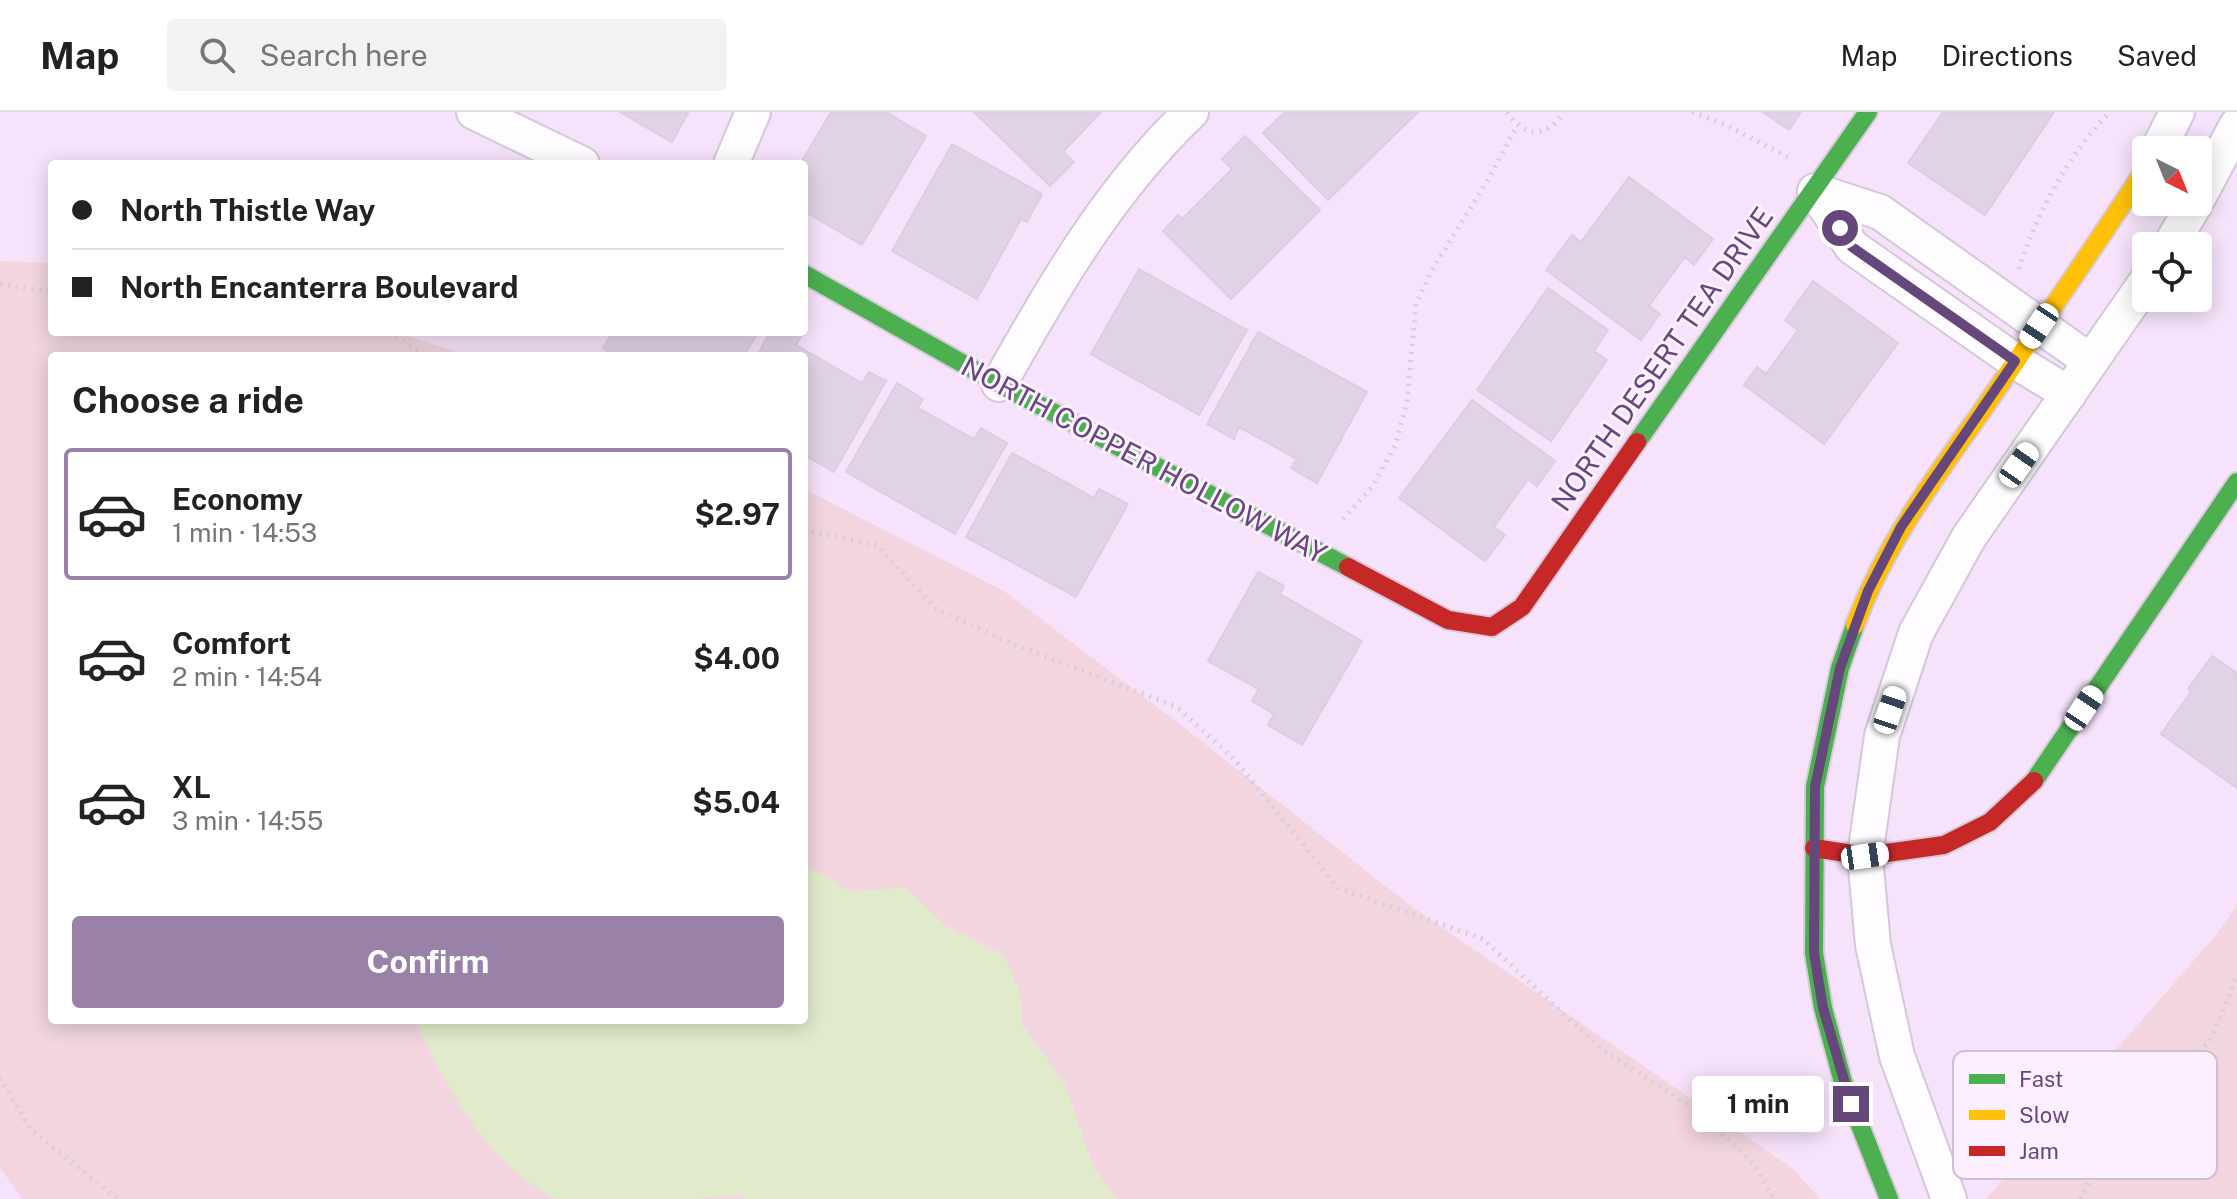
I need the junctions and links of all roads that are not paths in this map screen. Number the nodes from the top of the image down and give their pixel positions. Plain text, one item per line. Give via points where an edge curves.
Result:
1 (474, 112) edge
2 (753, 112) edge
3 (1191, 112) edge
4 (1868, 112) edge
5 (2177, 112) edge
6 (2237, 125) edge
7 (2165, 136) edge
8 (574, 160) edge
9 (733, 160) edge
10 (2212, 172) edge
11 (1819, 184) junction
12 (2132, 189) edge
13 (808, 276) edge
14 (2132, 302) edge
15 (2039, 326) junction
16 (2015, 361) junction
17 (2090, 361) junction
18 (999, 384) junction
19 (2069, 394) junction
20 (2237, 482) edge
21 (1492, 627) joint
22 (1814, 848) junction
23 (1865, 856) junction
24 (1889, 1199) edge
25 (1949, 1199) edge

1 - 8 street
2 - 9 street
3 - 18 street via 1101,215
4 - 11 street, NORTH DESERT TEA DRIVE
5 - 7 street
6 - 10 street
11 - 15 street via 1880,212
11 - 16 street via 1852,247
11 - 21 street, NORTH DESERT TEA DRIVE via 1522,607
12 - 15 street
13 - 18 street, NORTH COPPER HOLLOW WAY
14 - 17 street
15 - 16 street
15 - 17 street
16 - 19 street
16 - 22 street via 1901,527 1868,591 1840,668 1815,787
17 - 19 street
18 - 21 street, NORTH COPPER HOLLOW WAY via 1448,620
19 - 23 street via 1969,537 1916,633 1882,736
20 - 23 street via 2033,783 1990,822 1944,845
22 - 23 street
22 - 24 street via 1814,953 1823,1008 1843,1082
23 - 25 street via 1873,945 1897,1056

